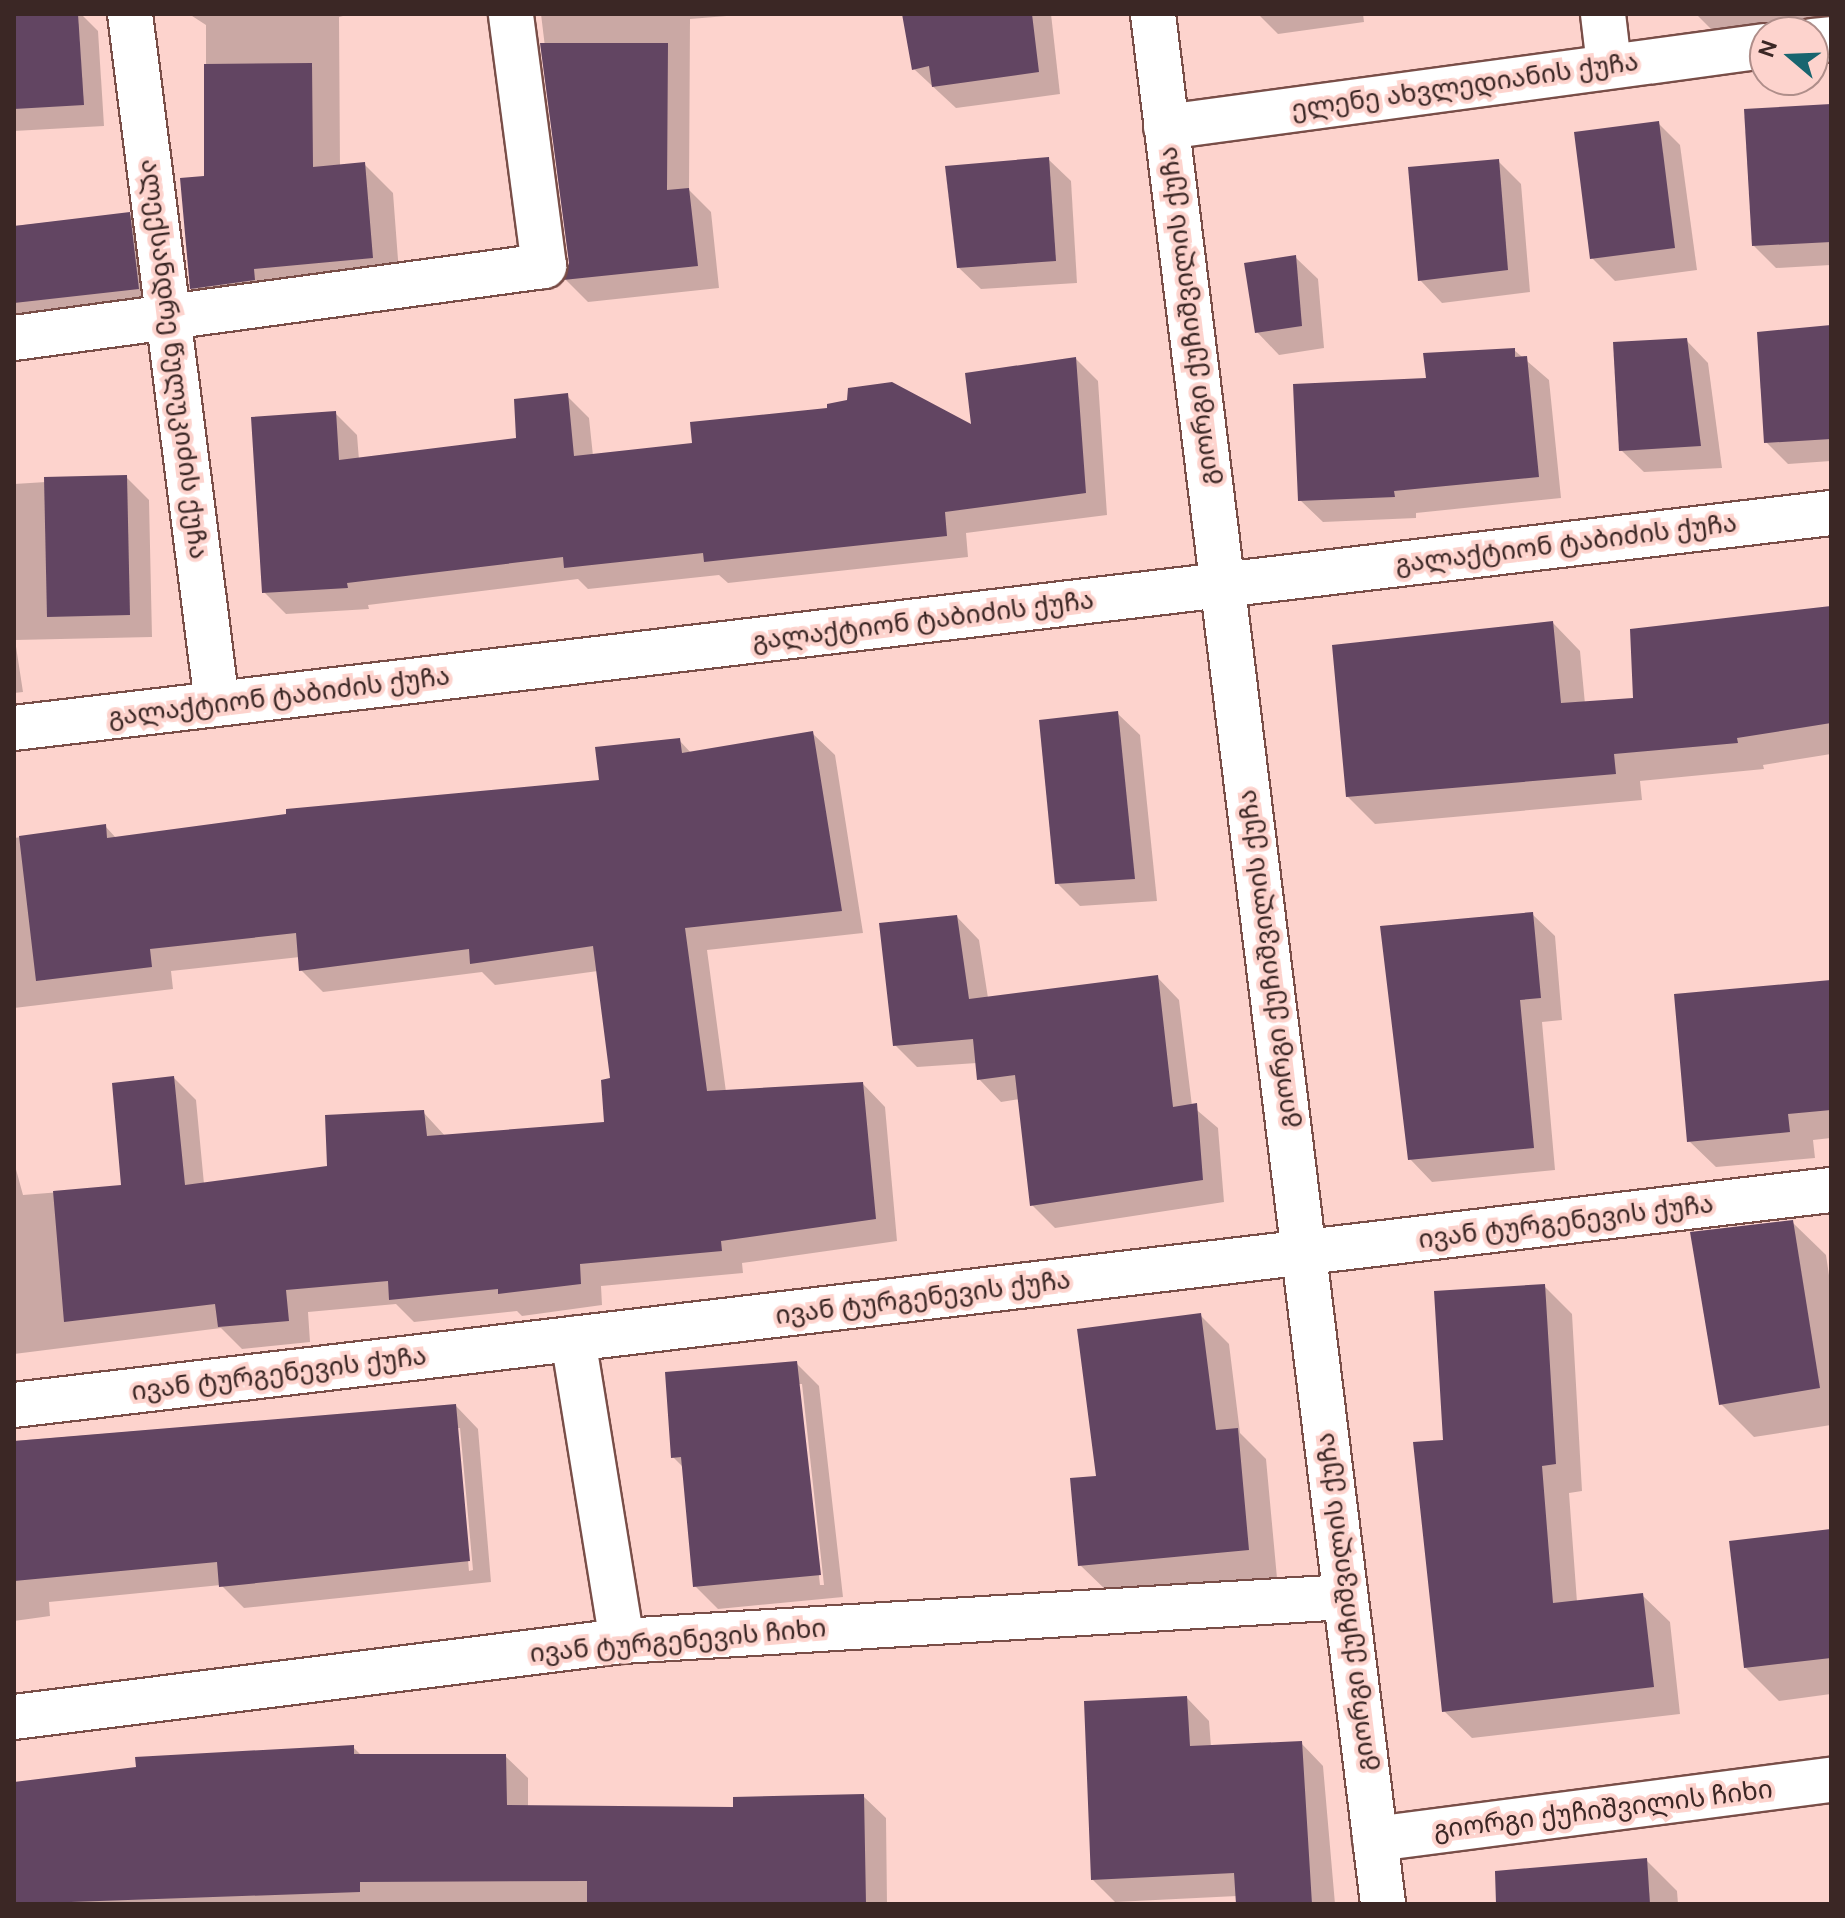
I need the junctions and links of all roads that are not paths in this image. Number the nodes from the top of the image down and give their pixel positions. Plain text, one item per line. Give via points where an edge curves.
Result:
1 (130, 14) edge
2 (511, 14) edge
3 (1153, 14) edge
4 (1603, 14) edge
5 (1749, 48) edge
6 (1609, 65) junction
7 (1166, 127) junction
8 (168, 318) junction
9 (14, 338) edge
10 (1831, 513) edge
11 (1222, 585) junction
12 (217, 704) junction
13 (14, 728) edge
14 (1831, 1190) edge
15 (1303, 1253) junction
16 (573, 1339) junction
17 (14, 1405) edge
18 (1345, 1597) junction
19 (622, 1641) junction
20 (14, 1717) edge
21 (1831, 1780) edge
22 (1375, 1839) junction
23 (1383, 1904) edge

1 - 8 street, ალექსანდრე წულუკიძის ქუჩა
2 - 8 street via 544,266
3 - 7 street, გიორგი ქუჩიშვილის ქუჩა
4 - 6 street
5 - 6 street, ელენე ახვლედიანის ქუჩა
6 - 7 street, ელენე ახვლედიანის ქუჩა
7 - 11 street, გიორგი ქუჩიშვილის ქუჩა
8 - 9 street
8 - 12 street, ალექსანდრე წულუკიძის ქუჩა
10 - 11 street, გალაქტიონ ტაბიძის ქუჩა
11 - 12 street, გალაქტიონ ტაბიძის ქუჩა
11 - 15 street, გიორგი ქუჩიშვილის ქუჩა
12 - 13 street, გალაქტიონ ტაბიძის ქუჩა
14 - 15 street, ივან ტურგენევის ქუჩა
15 - 16 street, ივან ტურგენევის ქუჩა
15 - 18 street, გიორგი ქუჩიშვილის ქუჩა
16 - 17 street, ივან ტურგენევის ქუჩა
16 - 19 street
18 - 19 street, ივან ტურგენევის ჩიხი
18 - 22 street, გიორგი ქუჩიშვილის ქუჩა
19 - 20 street, ივან ტურგენევის ჩიხი
21 - 22 street, გიორგი ქუჩიშვილის ჩიხი
22 - 23 street, გიორგი ქუჩიშვილის ქუჩა

